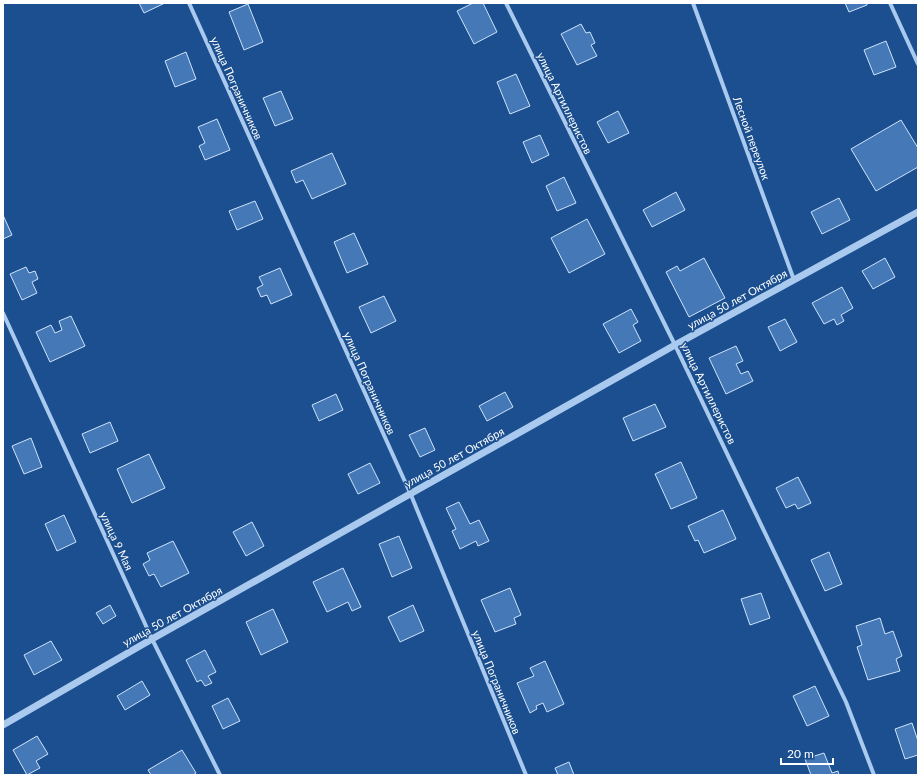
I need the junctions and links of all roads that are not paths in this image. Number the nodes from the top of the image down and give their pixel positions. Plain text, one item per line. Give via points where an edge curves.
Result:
1 (188, 3) edge
2 (506, 3) edge
3 (694, 3) edge
4 (890, 3) edge
5 (918, 64) edge
6 (918, 212) edge
7 (794, 280) junction
8 (3, 313) edge
9 (675, 345) junction
10 (411, 495) junction
11 (152, 639) junction
12 (3, 725) edge
13 (220, 775) edge
14 (526, 775) edge
15 (874, 775) edge

1 - 10 street, улица Пограничников
2 - 9 street, улица Артиллеристов
3 - 7 street, Лесной переулок
4 - 5 street
6 - 7 street, улица 50 лет Октября
7 - 9 street, улица 50 лет Октября
8 - 11 street, улица 9 Мая
9 - 10 street, улица 50 лет Октября
9 - 15 street, улица Артиллеристов via 846,702
10 - 11 street, улица 50 лет Октября
10 - 14 street, улица Пограничников
11 - 12 street, улица 50 лет Октября
11 - 13 street, улица 9 Мая

